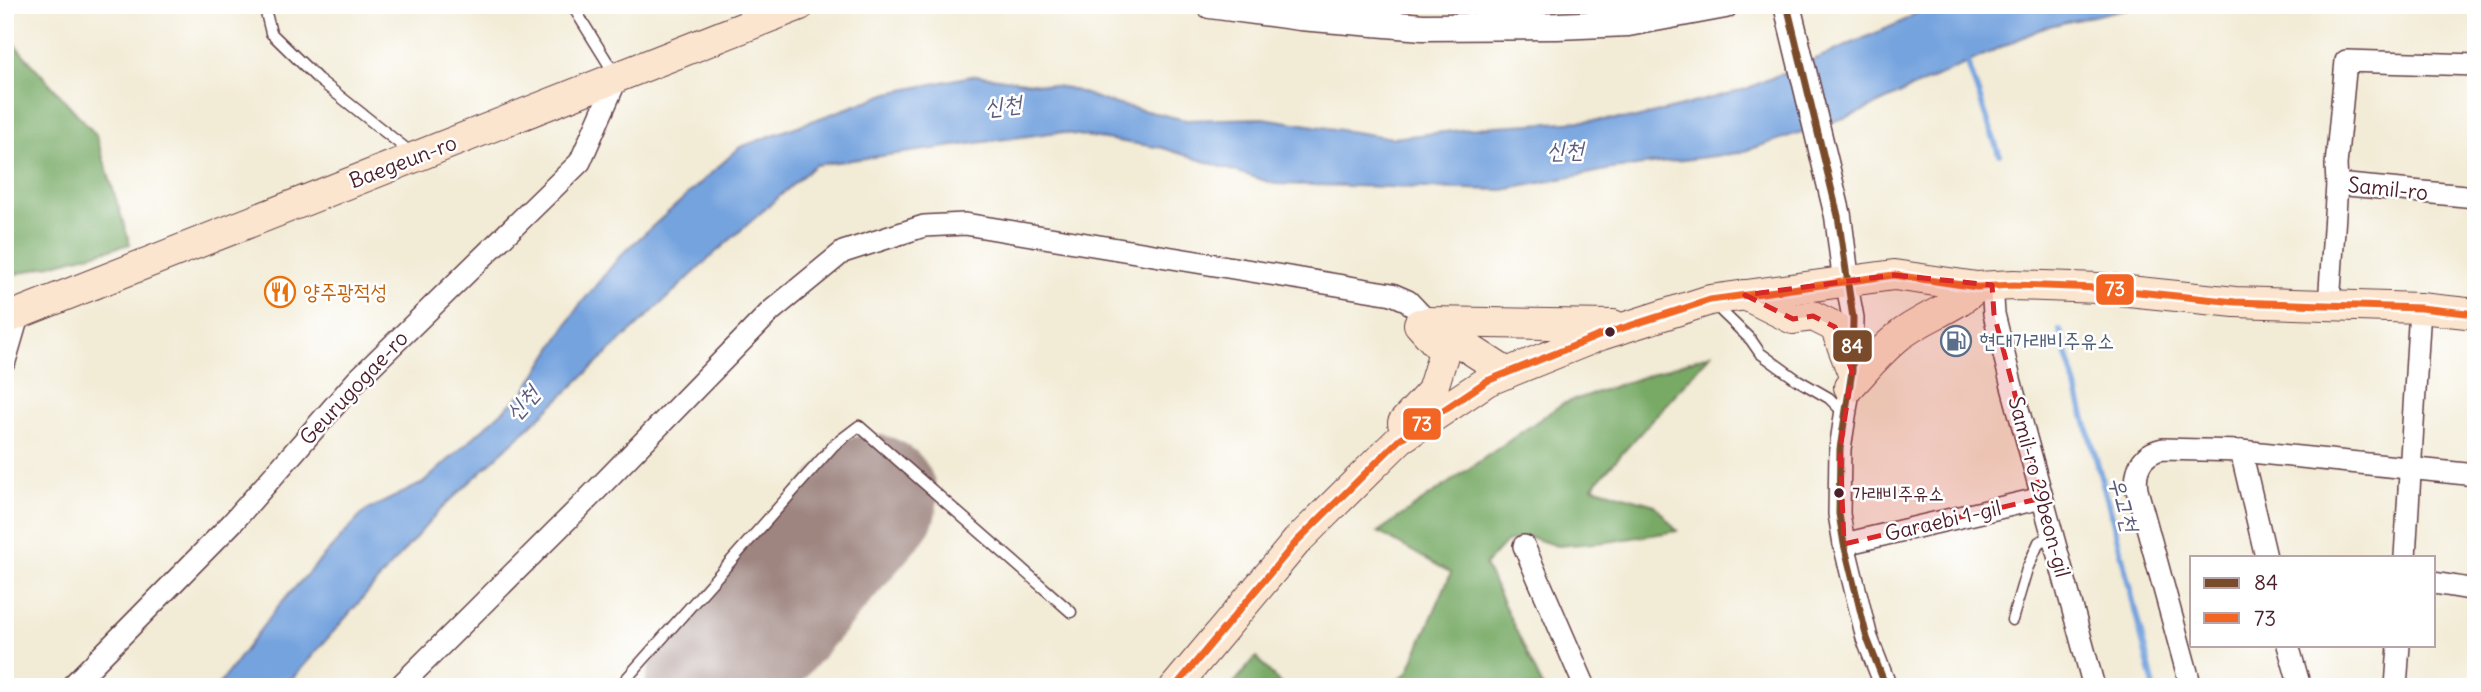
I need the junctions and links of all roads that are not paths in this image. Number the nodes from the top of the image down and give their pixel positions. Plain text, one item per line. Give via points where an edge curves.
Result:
1 (264, 5) edge
2 (572, 5) edge
3 (800, 5) edge
4 (1210, 5) edge
5 (1725, 5) edge
6 (1788, 8) edge
7 (2476, 65) edge
8 (617, 78) junction
9 (416, 157) junction
10 (2337, 184) junction
11 (2476, 197) edge
12 (1846, 281) junction
13 (1985, 286) junction
14 (1745, 295) junction
15 (1710, 299) junction
16 (2329, 305) junction
17 (2420, 309) junction
18 (2476, 314) edge
19 (12, 316) edge
20 (1423, 323) junction
21 (1631, 326) junction
22 (5, 361) edge
23 (1507, 373) junction
24 (1849, 391) junction
25 (2241, 451) junction
26 (2409, 468) junction
27 (2476, 475) edge
28 (1362, 476) junction
29 (2042, 498) junction
30 (2053, 537) junction
31 (1844, 544) junction
32 (1524, 546) dead end
33 (2266, 556) edge
34 (2405, 556) edge
35 (2436, 583) edge
36 (2476, 590) edge
37 (1071, 612) dead end
38 (2012, 620) dead end
39 (2288, 646) edge
40 (2399, 646) edge
41 (71, 687) edge
42 (399, 687) edge
43 (619, 687) edge
44 (1175, 687) edge
45 (1585, 687) edge
46 (1886, 687) edge
47 (2094, 687) edge
48 (2191, 687) edge
49 (2300, 687) edge
50 (2396, 687) edge

1 - 9 lane via 271,33 318,79
2 - 8 lane
3 - 8 main road, Baegeun-ro
4 - 5 street via 1437,27 1628,23
6 - 12 street via 1839,216
7 - 10 street via 2346,61
8 - 9 main road, Baegeun-ro
8 - 41 street, Geurugogae-ro via 580,162 358,379 233,522
9 - 19 main road, Baegeun-ro
10 - 11 street, Samil-ro
10 - 16 street, Samil-ro
12 - 13 main road via 1894,275
12 - 14 main road
12 - 24 street via 1853,318
13 - 16 main road
13 - 24 main road via 1898,337
13 - 29 street, Samil-ro 29beon-gil
14 - 15 main road
14 - 24 main road via 1793,319 1813,316 1835,327
15 - 21 main road
15 - 24 lane via 1760,353 1796,379 1829,398
16 - 17 main road
17 - 18 main road
17 - 26 street
19 - 22 street
20 - 21 main road
20 - 23 main road
20 - 28 main road via 1444,352 1432,391
20 - 42 street via 1408,301 1392,294 965,224 924,226 843,252 771,311
21 - 23 main road
23 - 28 main road via 1487,381 1400,439
24 - 31 street via 1840,449 1839,514
25 - 26 street
25 - 33 street
25 - 48 street via 2152,451 2135,480
26 - 27 street
26 - 34 street
28 - 44 main road via 1297,541
29 - 30 street, Samil-ro 29beon-gil
29 - 31 street, Garaebi 1-gil
30 - 38 lane via 2039,542
30 - 47 street, Samil-ro 29beon-gil
31 - 46 street via 1867,638
32 - 45 street
35 - 36 street
37 - 43 lane via 859,426 834,445
39 - 49 street
40 - 50 street

